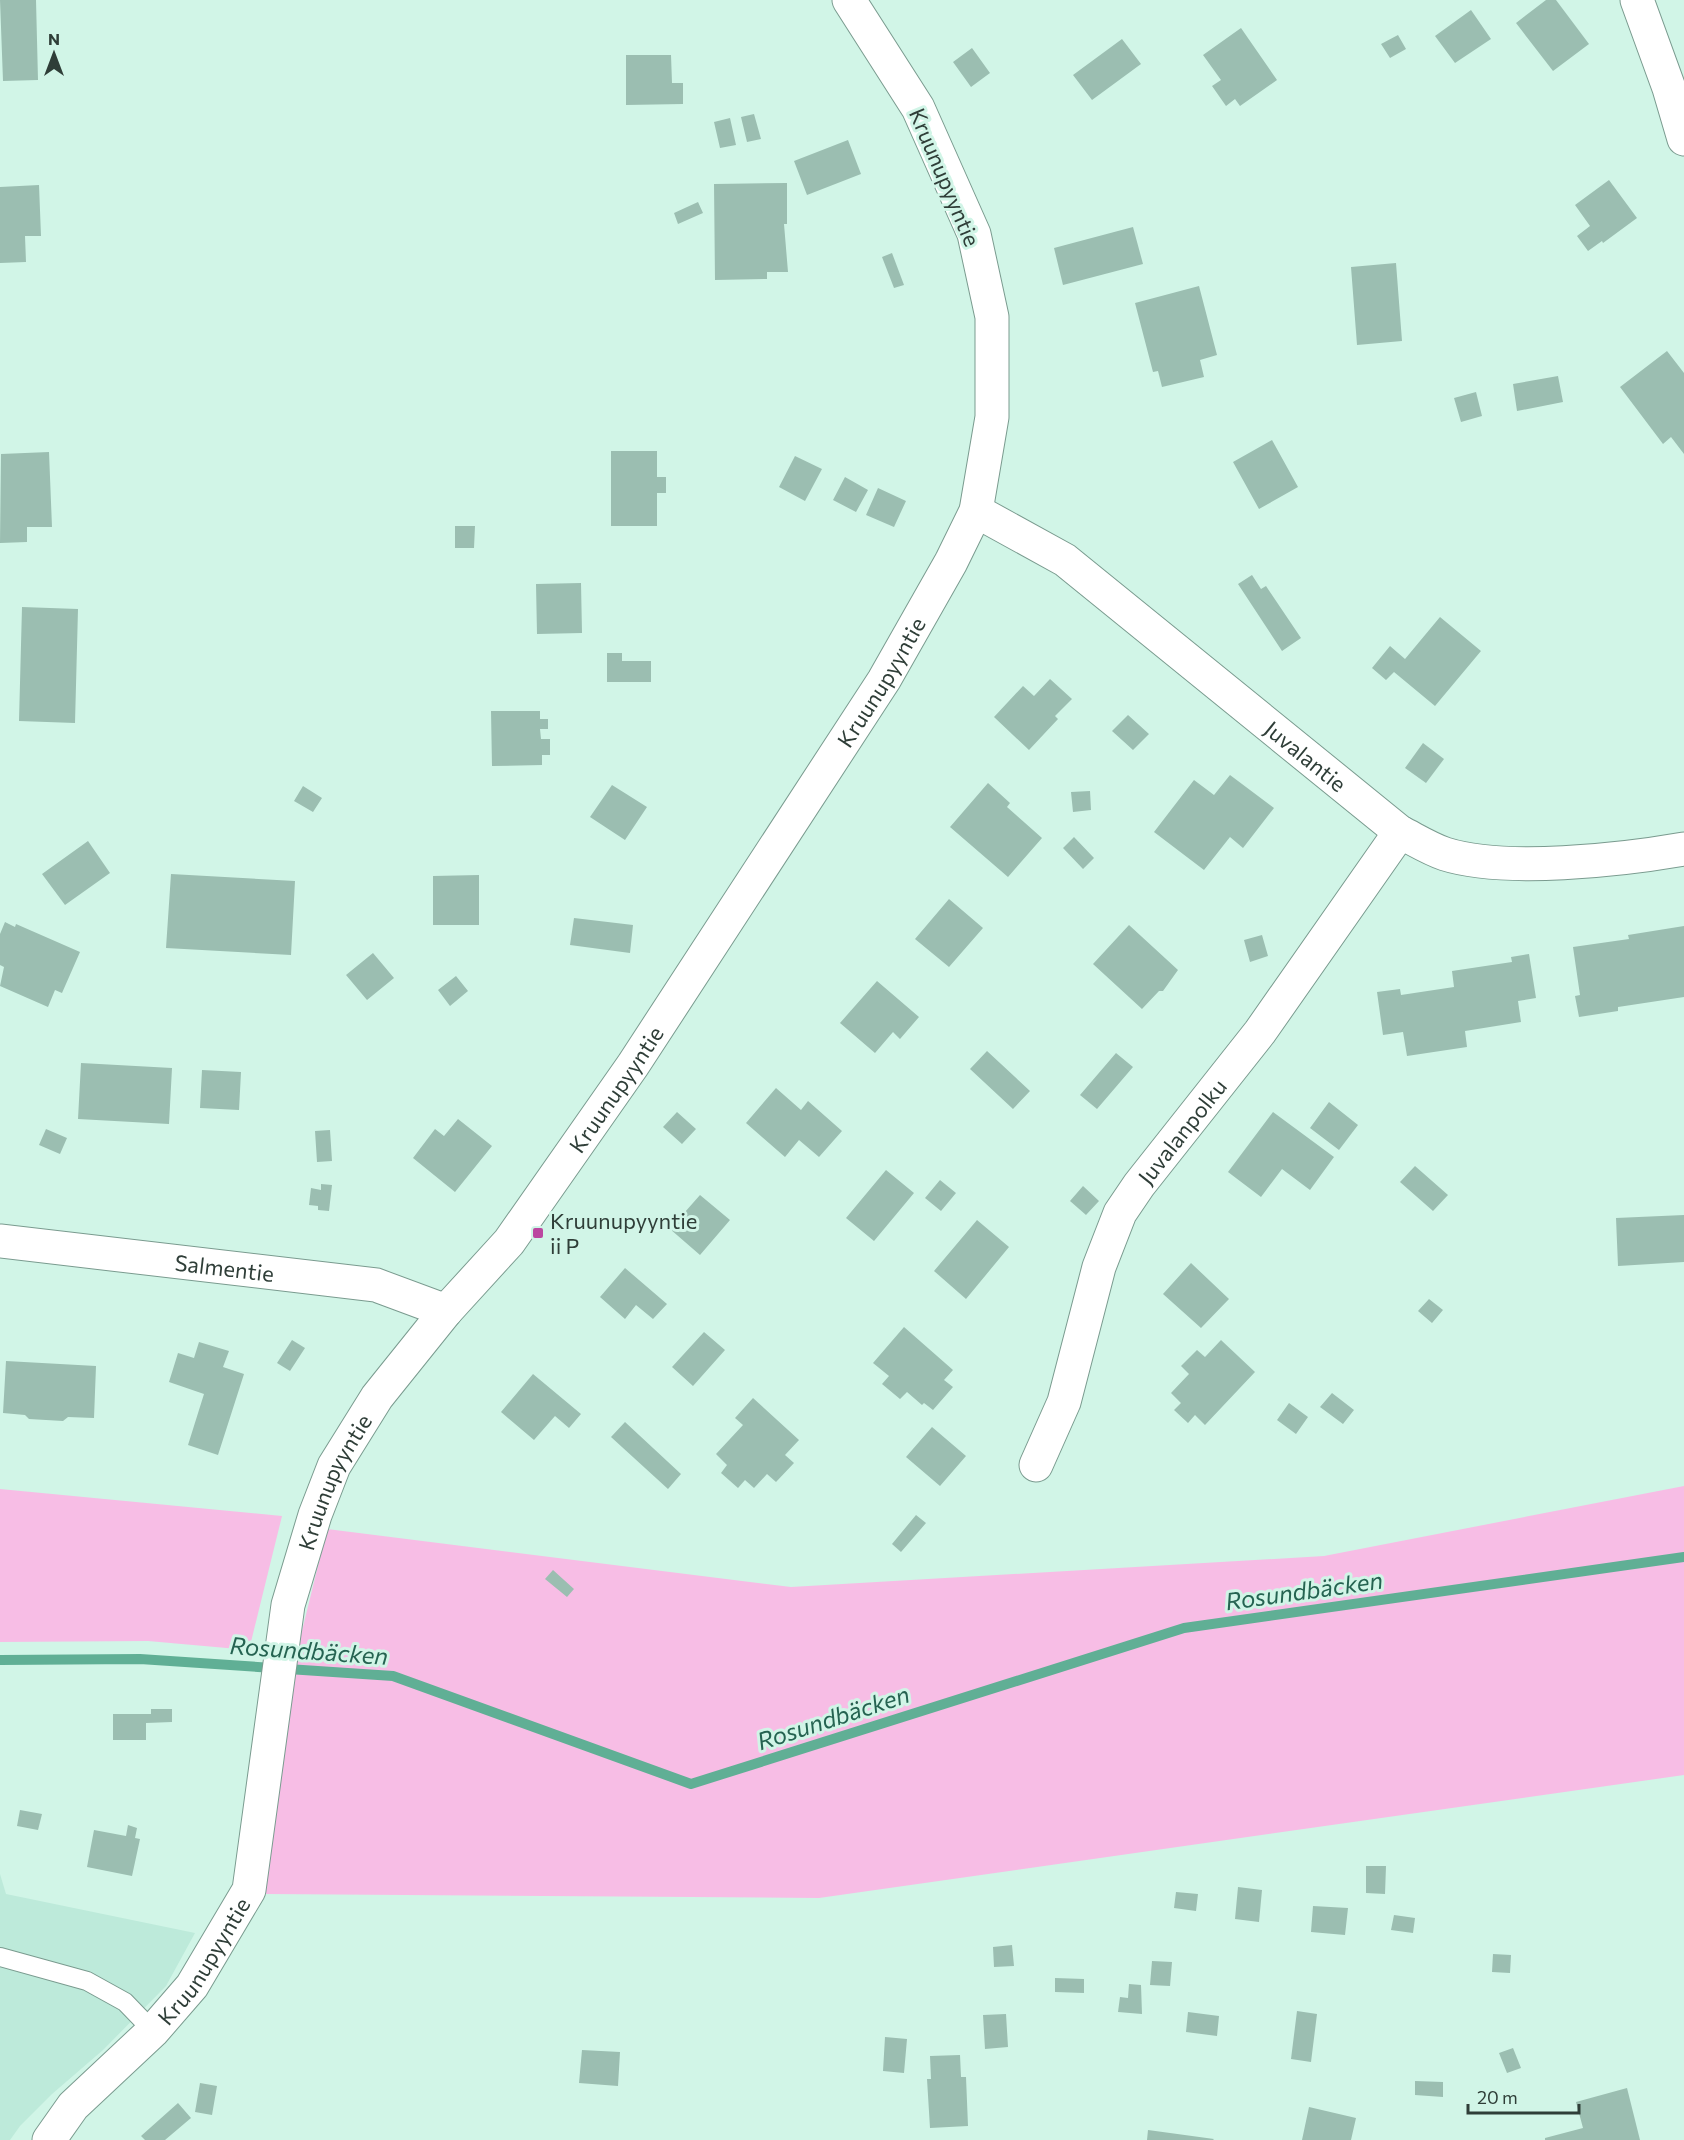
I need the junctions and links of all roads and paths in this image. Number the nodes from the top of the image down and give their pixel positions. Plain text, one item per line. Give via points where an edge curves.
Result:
1 (849, 0) edge
2 (1636, 0) edge
3 (1684, 139) edge
4 (976, 511) junction
5 (1400, 832) junction
6 (1684, 849) edge
7 (0, 1241) edge
8 (446, 1311) junction
9 (1036, 1465) dead end
10 (0, 1957) edge
11 (153, 2031) junction
12 (49, 2140) edge

1 - 4 street, Kruunupyyntie via 918,108 974,234 992,317 992,417
2 - 3 street
4 - 5 street, Juvalantie via 1065,560
4 - 8 street, Kruunupyyntie via 884,680 633,1065 508,1242
5 - 6 street, Juvalantie via 1444,854 1483,863 1589,860
5 - 9 street, Juvalanpolku via 1260,1032 1120,1213 1099,1266 1064,1402
7 - 8 street, Salmentie via 376,1285
8 - 11 street, Kruunupyyntie via 377,1397 334,1466 315,1515 282,1634 249,1890 192,1986
10 - 11 lane via 87,1982 125,2002
11 - 12 street, Kruunupyyntie via 73,2106

